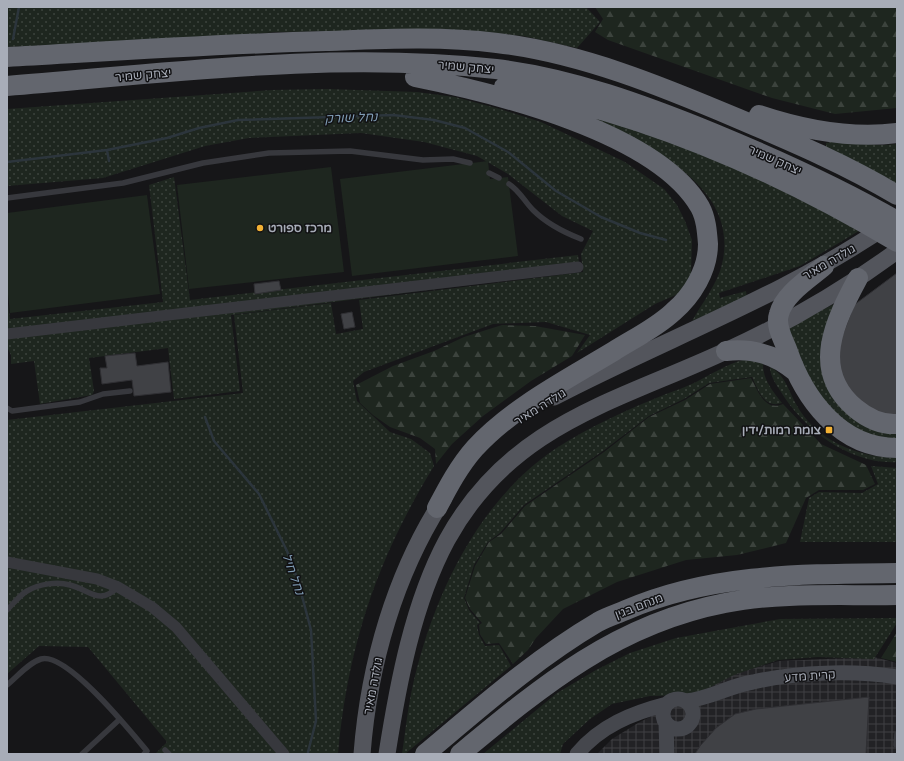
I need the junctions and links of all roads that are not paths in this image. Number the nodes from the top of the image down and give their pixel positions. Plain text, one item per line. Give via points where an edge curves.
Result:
1 (7, 57) edge
2 (607, 67) junction
3 (188, 71) junction
4 (415, 77) junction
5 (7, 86) edge
6 (897, 133) edge
7 (470, 163) dead end
8 (489, 173) dead end
9 (499, 178) dead end
10 (509, 184) dead end
11 (897, 195) edge
12 (7, 198) edge
13 (897, 219) edge
14 (581, 239) dead end
15 (896, 249) edge
16 (824, 266) junction
17 (578, 267) dead end
18 (858, 278) junction
19 (778, 326) junction
20 (7, 334) edge
21 (726, 351) junction
22 (796, 372) junction
23 (130, 391) dead end
24 (7, 408) edge
25 (897, 424) edge
26 (897, 448) edge
27 (437, 508) junction
28 (7, 562) edge
29 (897, 573) edge
30 (118, 587) junction
31 (897, 594) edge
32 (7, 610) edge
33 (897, 677) edge
34 (7, 685) edge
35 (724, 691) junction
36 (685, 701) junction
37 (667, 704) junction
38 (635, 714) junction
39 (120, 719) junction
40 (665, 722) junction
41 (688, 722) junction
42 (897, 734) edge
43 (896, 745) dead end
44 (82, 754) edge
45 (144, 754) edge
46 (284, 754) edge
47 (362, 754) edge
48 (387, 754) edge
49 (425, 754) edge
50 (460, 754) edge
51 (576, 754) edge
52 (667, 754) edge
53 (670, 754) edge

1 - 2 highway, יצחק שמיר via 233,43 429,38 528,48
2 - 6 highway via 794,126 832,134
2 - 11 highway, יצחק שמיר via 806,147
3 - 4 highway via 324,71
3 - 5 highway, יצחק שמיר
3 - 13 highway, יצחק שמיר via 395,61 498,69 544,77 672,116 860,199
4 - 15 highway via 530,91 617,115 680,136 732,155 847,212
4 - 27 highway via 537,108 601,132 661,166 676,179 700,208 708,238 708,250 698,281 673,313 550,389 497,427 462,464
7 - 12 lane via 453,159 423,160 345,151 269,153 208,162 123,183
8 - 9 lane
10 - 14 lane via 518,190 546,222
13 - 16 main road, גולדה מאיר
15 - 18 main road
16 - 19 highway via 785,302 778,315
16 - 27 main road, גולדה מאיר via 757,301 619,364 548,400 520,418 481,452 461,473
17 - 20 street
18 - 19 main road
18 - 25 highway via 833,332 831,372 847,401 862,414 878,421
19 - 21 main road
19 - 22 highway
21 - 22 highway via 761,352 783,362
21 - 48 main road via 560,425 518,454 484,486 447,540 425,590 412,634
22 - 26 highway via 814,403 826,418 841,430 854,439 874,446
23 - 24 lane via 103,394 80,402 12,411
27 - 47 main road, גולדה מאיר via 412,556 388,618 372,684
28 - 30 street via 83,576
29 - 49 highway, מנחם בגין via 781,576 728,581 685,589 642,603 600,622 558,647 517,677
30 - 32 lane via 103,596 92,595 70,585 44,585 27,591
30 - 46 street via 152,607 176,627
31 - 50 highway, מנחם בגין via 760,599 719,604 658,621 616,640 580,661 527,699
33 - 35 street, קרית מדע via 858,673 765,679
34 - 39 lane via 41,659 59,662 89,686
35 - 36 street, קרית מדע
35 - 41 street, קרית מדע
36 - 37 street via 677,699
36 - 41 street via 691,707
37 - 38 street
37 - 40 street via 663,711
38 - 40 street
38 - 51 street via 597,733
39 - 44 lane
39 - 45 lane via 148,751
40 - 41 street via 675,729
40 - 52 street
41 - 53 street, קרית מדע
42 - 43 lane

